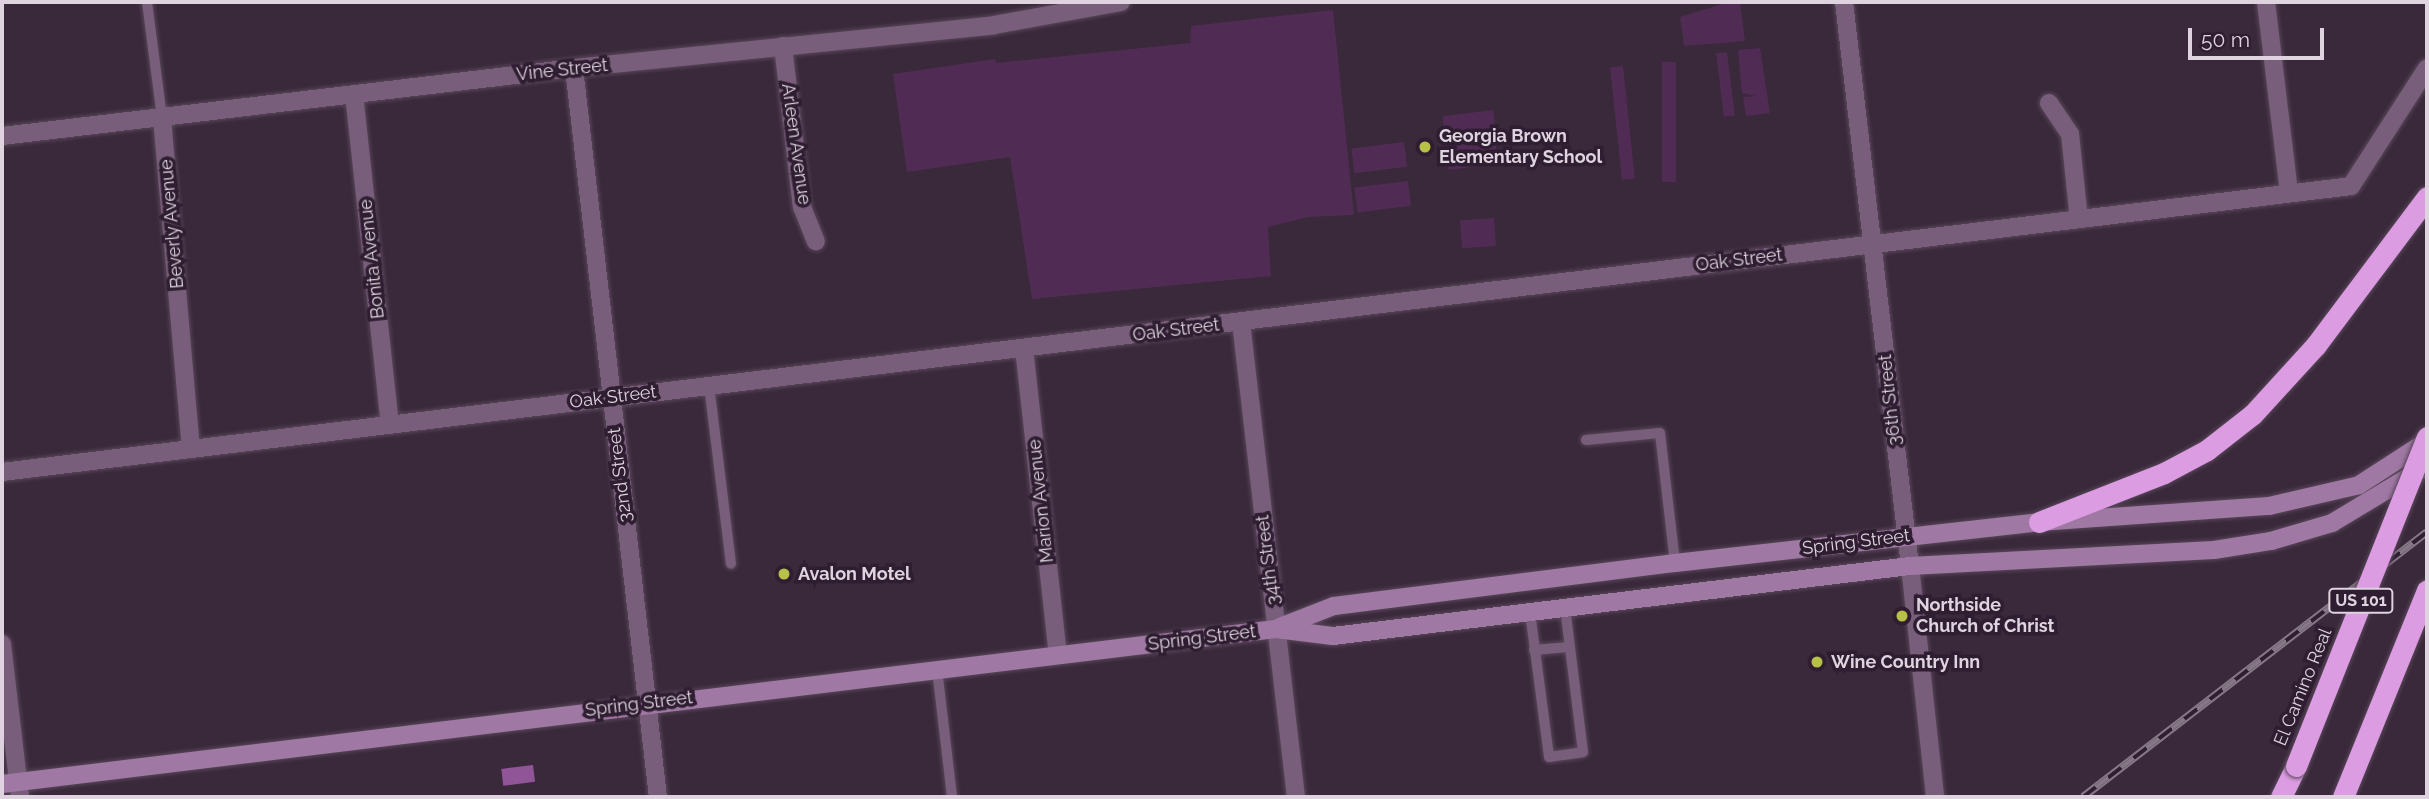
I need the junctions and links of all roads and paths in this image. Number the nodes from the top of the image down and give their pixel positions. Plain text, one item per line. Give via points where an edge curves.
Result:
1 (147, 2) edge
2 (1121, 2) edge
3 (1844, 2) edge
4 (2266, 2) edge
5 (783, 46) junction
6 (574, 68) junction
7 (2427, 68) edge
8 (354, 94) junction
9 (2049, 103) dead end
10 (162, 118) junction
11 (2, 136) edge
12 (2289, 193) junction
13 (2427, 197) edge
14 (2079, 219) junction
15 (817, 241) dead end
16 (1872, 243) junction
17 (1241, 322) junction
18 (1024, 348) junction
19 (709, 385) junction
20 (611, 397) junction
21 (390, 424) junction
22 (2427, 439) edge
23 (1586, 440) dead end
24 (191, 448) junction
25 (2427, 466) edge
26 (2, 472) edge
27 (2039, 522) junction
28 (1905, 536) junction
29 (1675, 563) junction
30 (732, 564) dead end
31 (1910, 566) junction
32 (2427, 590) edge
33 (1565, 608) junction
34 (1530, 612) junction
35 (1276, 629) junction
36 (2, 644) edge
37 (1570, 647) junction
38 (1534, 650) junction
39 (1058, 655) junction
40 (937, 669) junction
41 (646, 703) junction
42 (13, 787) edge
43 (658, 797) edge
44 (952, 797) edge
45 (1296, 797) edge
46 (1935, 797) edge
47 (2281, 797) edge
48 (2343, 797) edge

1 - 10 lane, Beverly Avenue
2 - 5 street, Vine Street via 994,25
3 - 16 street, 36th Street
4 - 12 street
5 - 6 street, Vine Street
5 - 15 street, Arleen Avenue via 802,207
6 - 8 street, Vine Street
6 - 20 street, 32nd Street
7 - 12 street, Oak Street via 2351,186
8 - 10 street, Vine Street
8 - 21 street, Bonita Avenue
9 - 14 street via 2070,134
10 - 11 street, Vine Street
10 - 24 street, Beverly Avenue
12 - 14 street, Oak Street
13 - 27 highway via 2316,345 2253,414 2207,450 2164,473
14 - 16 street, Oak Street
16 - 17 street, Oak Street
16 - 28 street, 36th Street
17 - 18 street, Oak Street
17 - 35 street, 34th Street
18 - 19 street, Oak Street
18 - 39 street, Marion Avenue
19 - 20 street, Oak Street
19 - 30 lane
20 - 21 street, Oak Street
20 - 41 street, 32nd Street
21 - 24 street, Oak Street
22 - 27 main road, Spring Street via 2360,485 2315,498 2172,516
22 - 47 highway, El Camino Real / US 101, bridge
23 - 29 lane via 1660,433
24 - 26 street, Oak Street
25 - 31 main road, Spring Street via 2333,523 2271,541 2214,550
27 - 28 main road, Spring Street
28 - 29 main road, Spring Street
28 - 31 street, 36th Street
29 - 35 main road, Spring Street via 1334,606
31 - 33 main road, Spring Street
31 - 46 street, 36th Street
32 - 48 highway, US 101
33 - 34 main road, Spring Street
33 - 37 lane
34 - 35 main road, Spring Street via 1333,636
34 - 38 lane
35 - 39 main road, Spring Street
35 - 45 street, 34th Street
36 - 42 street
37 - 38 lane
37 - 38 lane via 1583,752 1549,757
39 - 40 main road, Spring Street
40 - 41 main road, Spring Street
40 - 44 lane
41 - 42 main road, Spring Street
41 - 43 street, 32nd Street

